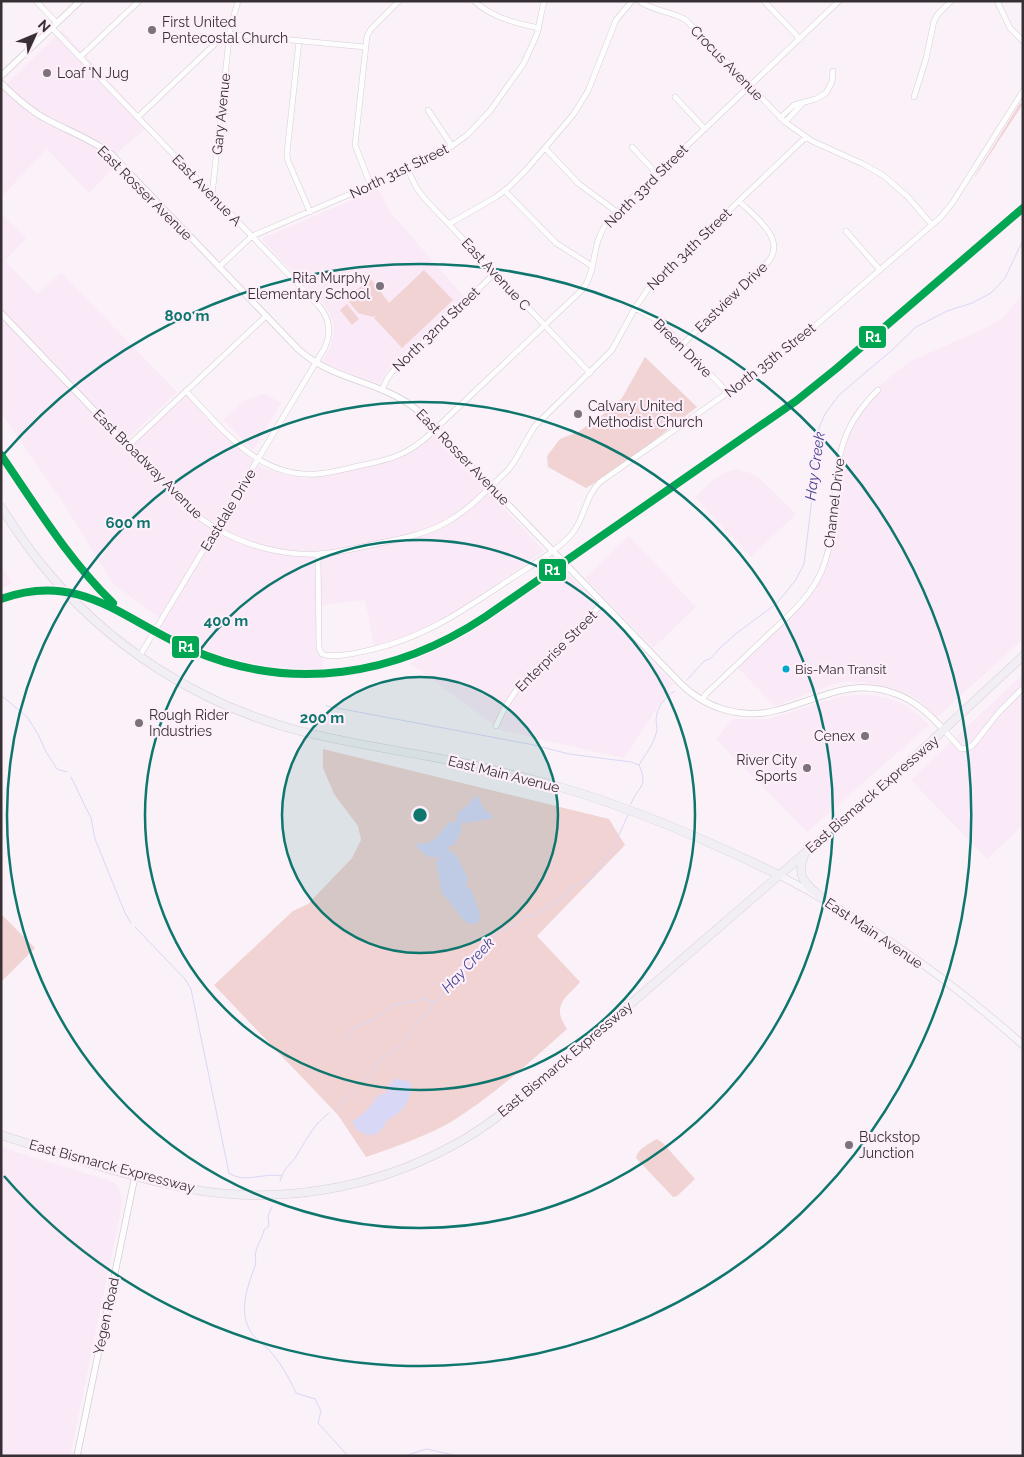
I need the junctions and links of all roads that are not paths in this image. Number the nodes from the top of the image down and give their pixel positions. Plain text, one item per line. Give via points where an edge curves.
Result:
1 (36, 1) edge
2 (80, 1) edge
3 (139, 1) edge
4 (238, 1) edge
5 (399, 1) edge
6 (474, 1) edge
7 (544, 1) edge
8 (632, 1) edge
9 (639, 1) edge
10 (764, 1) edge
11 (839, 1) edge
12 (951, 1) edge
13 (997, 1) edge
14 (57, 23) junction
15 (52, 28) junction
16 (539, 28) junction
17 (229, 34) junction
18 (800, 39) junction
19 (1023, 40) edge
20 (299, 41) junction
21 (365, 47) junction
22 (80, 57) junction
23 (833, 71) dead end
24 (1, 76) edge
25 (1, 83) edge
26 (750, 87) junction
27 (1023, 91) edge
28 (675, 97) dead end
29 (914, 97) dead end
30 (428, 110) dead end
31 (138, 117) junction
32 (782, 120) junction
33 (705, 129) junction
34 (806, 137) junction
35 (452, 146) junction
36 (632, 147) dead end
37 (545, 148) junction
38 (408, 170) junction
39 (657, 174) junction
40 (372, 186) junction
41 (505, 191) junction
42 (212, 195) junction
43 (739, 201) junction
44 (310, 212) junction
45 (617, 212) junction
46 (448, 224) junction
47 (932, 225) junction
48 (846, 231) dead end
49 (252, 236) junction
50 (592, 266) junction
51 (219, 267) junction
52 (880, 270) junction
53 (495, 273) junction
54 (635, 308) junction
55 (1, 312) edge
56 (266, 316) junction
57 (544, 326) junction
58 (682, 345) junction
59 (316, 363) junction
60 (590, 373) junction
61 (382, 390) junction
62 (878, 390) dead end
63 (186, 391) junction
64 (728, 394) junction
65 (436, 429) junction
66 (128, 446) junction
67 (257, 460) junction
68 (491, 486) junction
69 (1, 507) edge
70 (217, 529) junction
71 (553, 551) junction
72 (318, 554) junction
73 (603, 603) junction
74 (1023, 656) edge
75 (140, 657) junction
76 (1022, 691) edge
77 (702, 700) junction
78 (496, 726) dead end
79 (944, 730) junction
80 (806, 852) junction
81 (779, 875) junction
82 (823, 899) junction
83 (1023, 1045) edge
84 (1, 1135) edge
85 (134, 1176) junction
86 (77, 1456) edge

1 - 14 street
2 - 14 street
3 - 22 street
4 - 17 street, Gary Avenue
5 - 21 street via 370,29
6 - 16 street via 501,18
7 - 16 street, North 31st Street
8 - 37 street via 616,20 581,103
9 - 26 street, Crocus Avenue via 686,20
10 - 18 street
11 - 18 street, North 33rd Street
12 - 29 street via 934,21
13 - 19 street via 1010,28
14 - 15 street
15 - 22 street, East Avenue A
15 - 24 street
16 - 35 street, North 31st Street via 524,63 490,111 472,131
17 - 20 street
17 - 31 street
17 - 42 street, Gary Avenue
18 - 26 street, North 33rd Street
20 - 21 street
20 - 44 street via 287,157
21 - 40 street via 355,145
22 - 31 street, East Avenue A
23 - 32 street via 826,93 794,105
25 - 51 street, East Rosser Avenue via 39,115 110,154
26 - 32 street, Crocus Avenue
26 - 33 street, North 33rd Street
27 - 47 street, North 35th Street via 949,207
28 - 33 street
30 - 35 street
31 - 42 street, East Avenue A
32 - 34 street, Crocus Avenue
33 - 39 street, North 33rd Street
34 - 43 street, North 34th Street
34 - 47 street, Crocus Avenue via 877,172 901,190
35 - 38 street, North 31st Street
36 - 39 street
37 - 41 street
37 - 45 street via 579,184
38 - 40 street, North 31st Street
38 - 46 street, East Avenue C via 422,195
39 - 45 street, North 33rd Street
40 - 44 street, North 31st Street
41 - 46 street
41 - 50 street via 556,243
42 - 49 street, East Avenue A
43 - 54 street, North 34th Street via 655,281
43 - 58 street, Eastview Drive via 772,236 774,252 768,262
44 - 49 street, North 31st Street
45 - 50 street, North 33rd Street via 599,236
46 - 53 street, East Avenue C
47 - 52 street, North 35th Street
48 - 52 street
49 - 51 street, North 31st Street
49 - 59 street, East Avenue A via 326,316 328,339
50 - 57 street, North 33rd Street via 584,288
51 - 56 street, East Rosser Avenue
52 - 64 street, North 35th Street via 796,342
53 - 57 street, East Avenue C
53 - 61 street, North 32nd Street via 392,372
54 - 58 street, Breen Drive via 663,324
54 - 60 street, North 34th Street via 612,350
55 - 66 street, East Broadway Avenue
56 - 59 street, East Rosser Avenue
56 - 63 street
57 - 60 street, East Avenue C
57 - 65 street, North 33rd Street
58 - 64 street, Breen Drive
59 - 61 street, East Rosser Avenue
59 - 67 street, Eastdale Drive
60 - 68 street, North 34th Street via 534,427 514,462
61 - 65 street, East Rosser Avenue via 412,405
62 - 77 street, Channel Drive via 858,412 842,443 830,540 817,581 799,606
63 - 66 street
63 - 67 street, North 33rd Street via 242,449
64 - 71 street, North 35th Street via 597,485 576,528
65 - 67 street, North 33rd Street via 415,448 400,456 325,473 288,472
65 - 68 street, East Rosser Avenue
66 - 70 street, East Broadway Avenue via 185,505
67 - 70 street, Eastdale Drive
68 - 71 street, East Rosser Avenue
68 - 72 street, East Broadway Avenue via 461,513 428,531 402,539
69 - 75 main road, East Main Avenue via 64,591 100,626
70 - 72 street, East Broadway Avenue via 266,549
70 - 75 street, Eastdale Drive
71 - 72 street, North 35th Street via 426,632 363,652 328,656 319,648
71 - 73 street, East Rosser Avenue
73 - 77 street, East Rosser Avenue via 686,689
73 - 78 street, Enterprise Street via 519,686
74 - 79 main road, East Bismarck Expressway
75 - 81 main road, East Main Avenue via 201,693 278,724 486,768 576,791 661,821
76 - 79 street via 999,712 970,747 961,749
77 - 79 street, East Rosser Avenue via 728,711 759,714 837,690 875,688 909,700
79 - 80 main road, East Bismarck Expressway
80 - 81 main road, East Bismarck Expressway
80 - 82 main road via 801,864 801,877
81 - 82 main road, East Main Avenue
81 - 85 main road, East Bismarck Expressway via 510,1107 469,1136 426,1159 349,1185 280,1194 202,1191
82 - 83 main road, East Main Avenue via 933,972
84 - 85 main road, East Bismarck Expressway
85 - 86 street, Yegen Road

